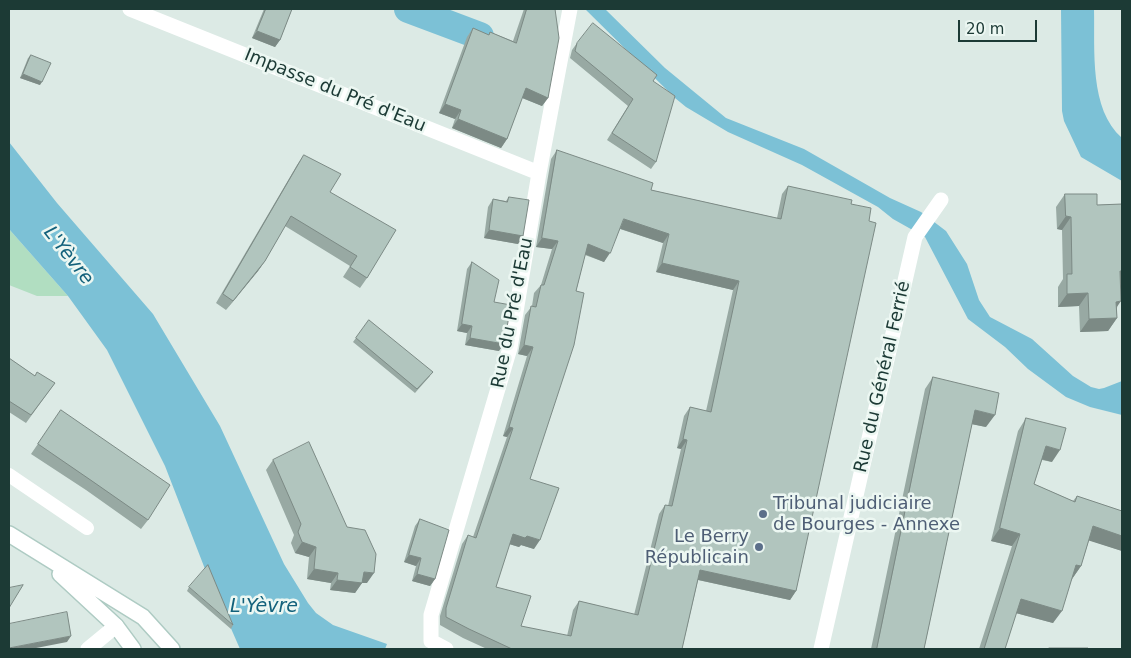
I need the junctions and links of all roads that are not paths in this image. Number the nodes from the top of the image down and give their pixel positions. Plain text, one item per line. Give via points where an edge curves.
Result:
1 (130, 9) edge
2 (570, 9) edge
3 (539, 172) junction
4 (936, 206) dead end
5 (9, 475) edge
6 (87, 528) dead end
7 (9, 534) edge
8 (37, 552) junction
9 (116, 626) junction
10 (88, 649) edge
11 (133, 649) edge
12 (172, 649) edge
13 (446, 649) edge
14 (821, 649) edge

1 - 3 street, Impasse du Pré d'Eau
2 - 3 street, Rue du Pré d'Eau
3 - 13 street, Rue du Pré d'Eau via 510,348 431,614 431,641
4 - 14 street, Rue du Général Ferrié via 915,237
5 - 6 lane
7 - 8 street
8 - 9 street
8 - 12 street via 143,617
9 - 10 street
9 - 11 street

